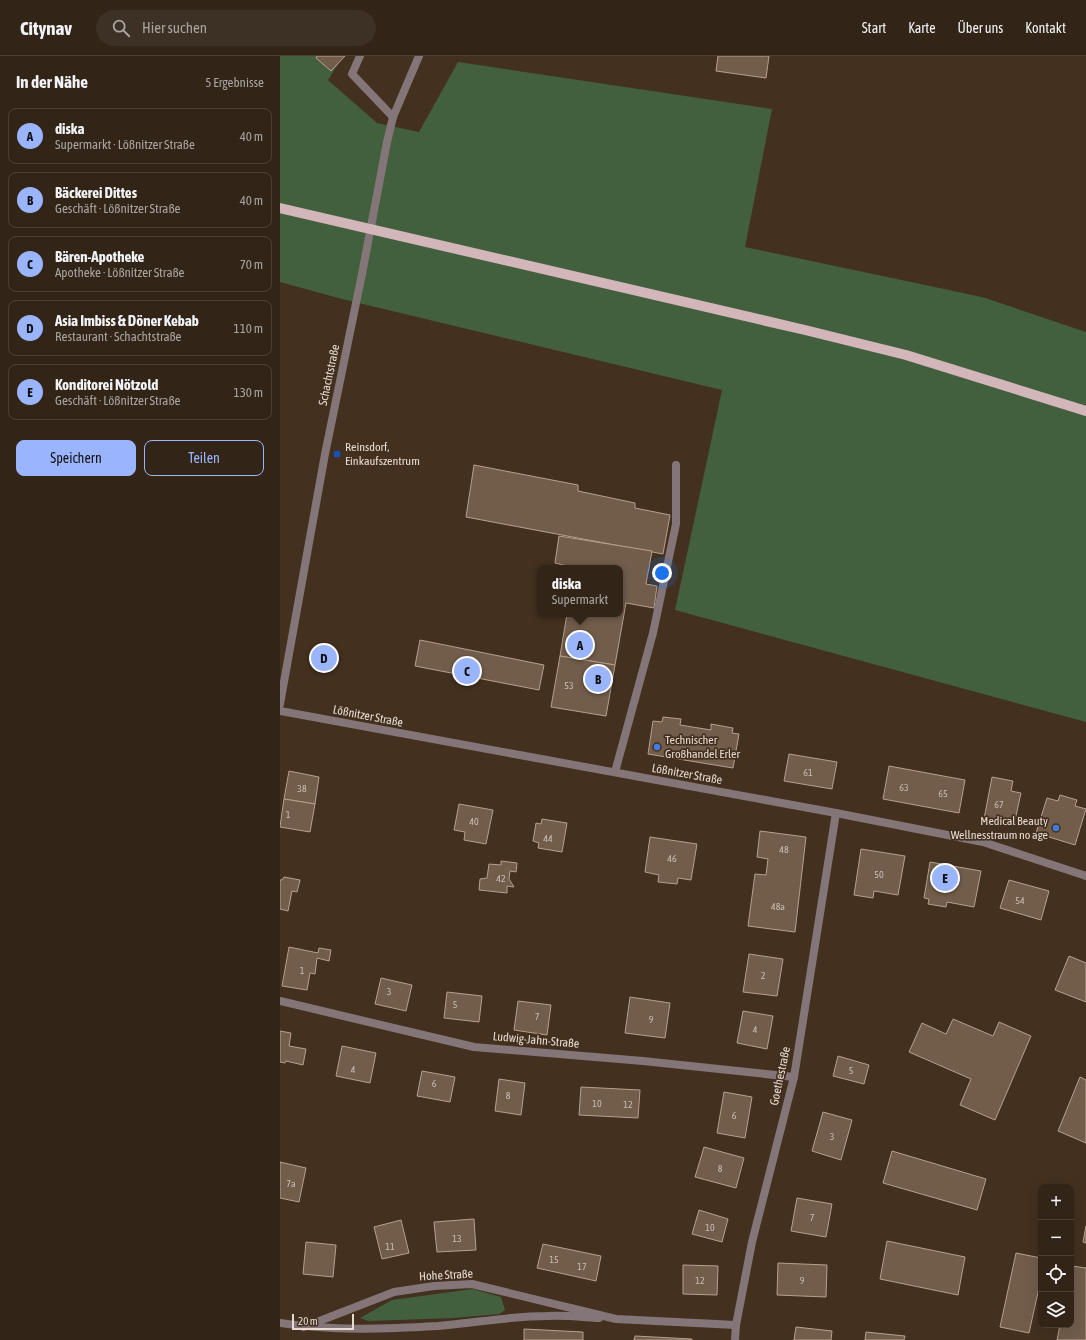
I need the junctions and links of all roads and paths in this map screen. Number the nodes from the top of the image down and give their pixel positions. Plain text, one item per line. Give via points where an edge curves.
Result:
1 (360, 56) edge
2 (419, 56) edge
3 (393, 117) junction
4 (280, 208) edge
5 (1086, 411) edge
6 (676, 465) dead end
7 (280, 704) edge
8 (280, 711) edge
9 (614, 772) junction
10 (836, 813) junction
11 (1086, 876) edge
12 (280, 1002) edge
13 (794, 1077) junction
14 (616, 1319) junction
15 (280, 1323) edge
16 (736, 1325) junction
17 (304, 1327) junction
18 (735, 1340) edge

1 - 3 street via 352,74
2 - 3 street, Schachtstraße
3 - 7 street, Schachtstraße via 325,454
4 - 5 main road via 898,353
6 - 9 street via 676,524 653,633
8 - 9 street, Lößnitzer Straße
9 - 10 street, Lößnitzer Straße
10 - 11 street, Lößnitzer Straße via 983,842
10 - 13 street, Goethestraße
12 - 13 street, Ludwig-Jahn-Straße via 474,1047 642,1060
13 - 16 street, Goethestraße via 752,1242
14 - 16 street, Hohe Straße
14 - 17 street, Hohe Straße via 548,1316 501,1318 439,1326
14 - 17 street, Hohe Straße via 472,1284 394,1292
15 - 17 street, Hohe Straße
16 - 18 street, Goethestraße

